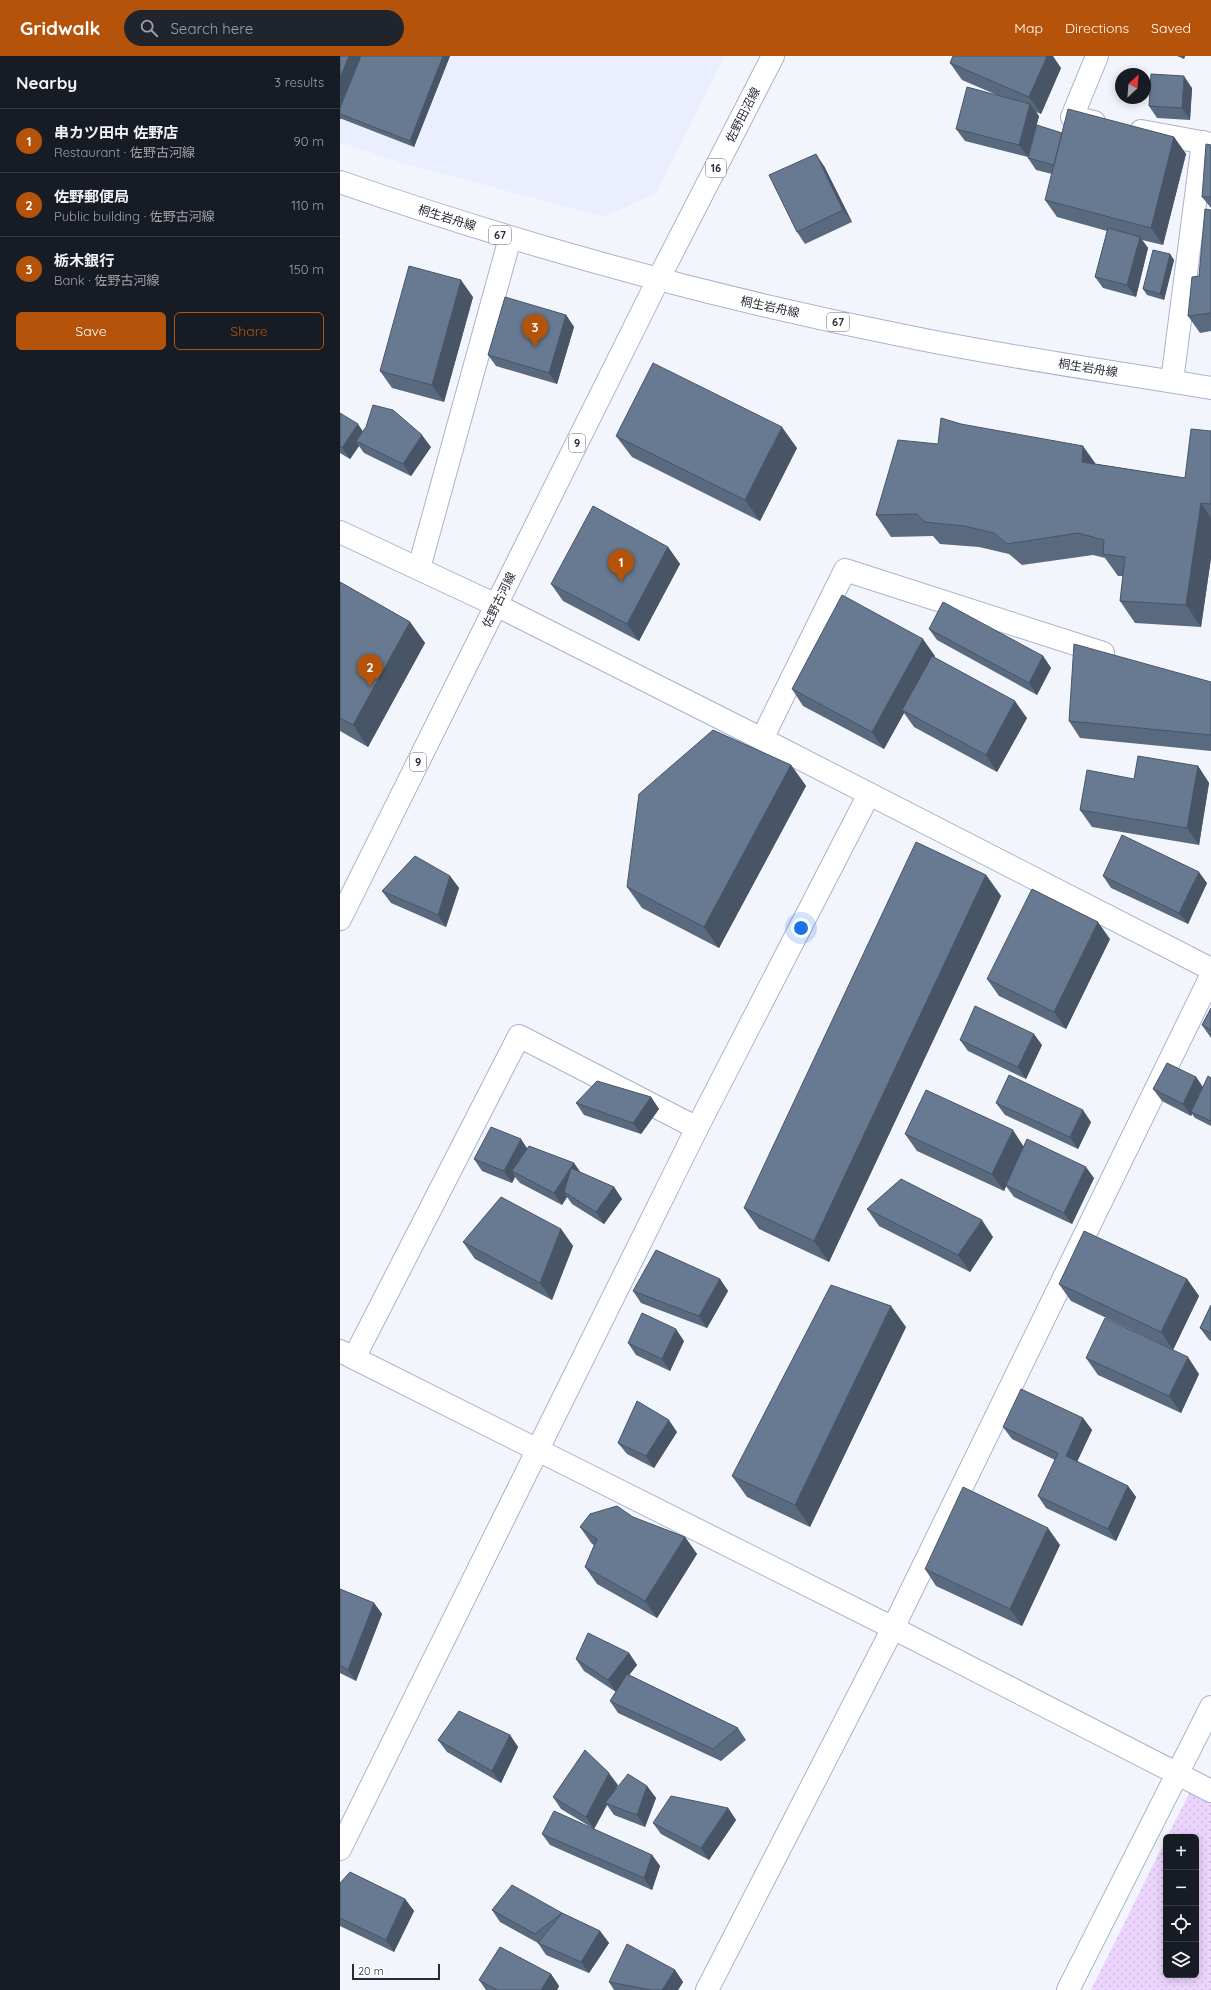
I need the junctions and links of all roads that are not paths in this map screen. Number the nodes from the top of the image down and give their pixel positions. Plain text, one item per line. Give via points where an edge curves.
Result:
1 (773, 56) edge
2 (1097, 56) edge
3 (1207, 143) edge
4 (340, 182) edge
5 (510, 238) junction
6 (658, 280) junction
7 (1172, 382) junction
8 (1211, 388) edge
9 (340, 532) edge
10 (419, 568) junction
11 (496, 606) junction
12 (1122, 659) edge
13 (762, 739) junction
14 (869, 794) junction
15 (340, 919) edge
16 (1211, 969) edge
17 (1211, 976) edge
18 (697, 1128) junction
19 (347, 1355) edge
20 (538, 1450) junction
21 (893, 1628) junction
22 (1211, 1707) edge
23 (1178, 1774) junction
24 (1211, 1791) edge
25 (340, 1849) edge
26 (707, 1990) edge
27 (1068, 1990) edge

1 - 6 street, 佐野田沼線 / 16
2 - 3 street via 1072,118
3 - 7 street
4 - 5 street, 桐生岩舟線 / 67
5 - 6 street, 桐生岩舟線 / 67
5 - 10 street
6 - 7 street, 桐生岩舟線 / 67 via 903,336
6 - 11 street, 佐野古河線 / 9
7 - 8 street, 桐生岩舟線 / 67
9 - 10 street
10 - 11 street
11 - 13 street
11 - 15 street, 佐野古河線 / 9
12 - 13 street via 846,570
13 - 14 street
14 - 16 street
14 - 18 street
17 - 21 street
18 - 19 street via 519,1036
18 - 20 street
19 - 20 street
20 - 21 street
20 - 25 street
21 - 23 street
21 - 26 street
22 - 23 street
23 - 24 street
23 - 27 street

